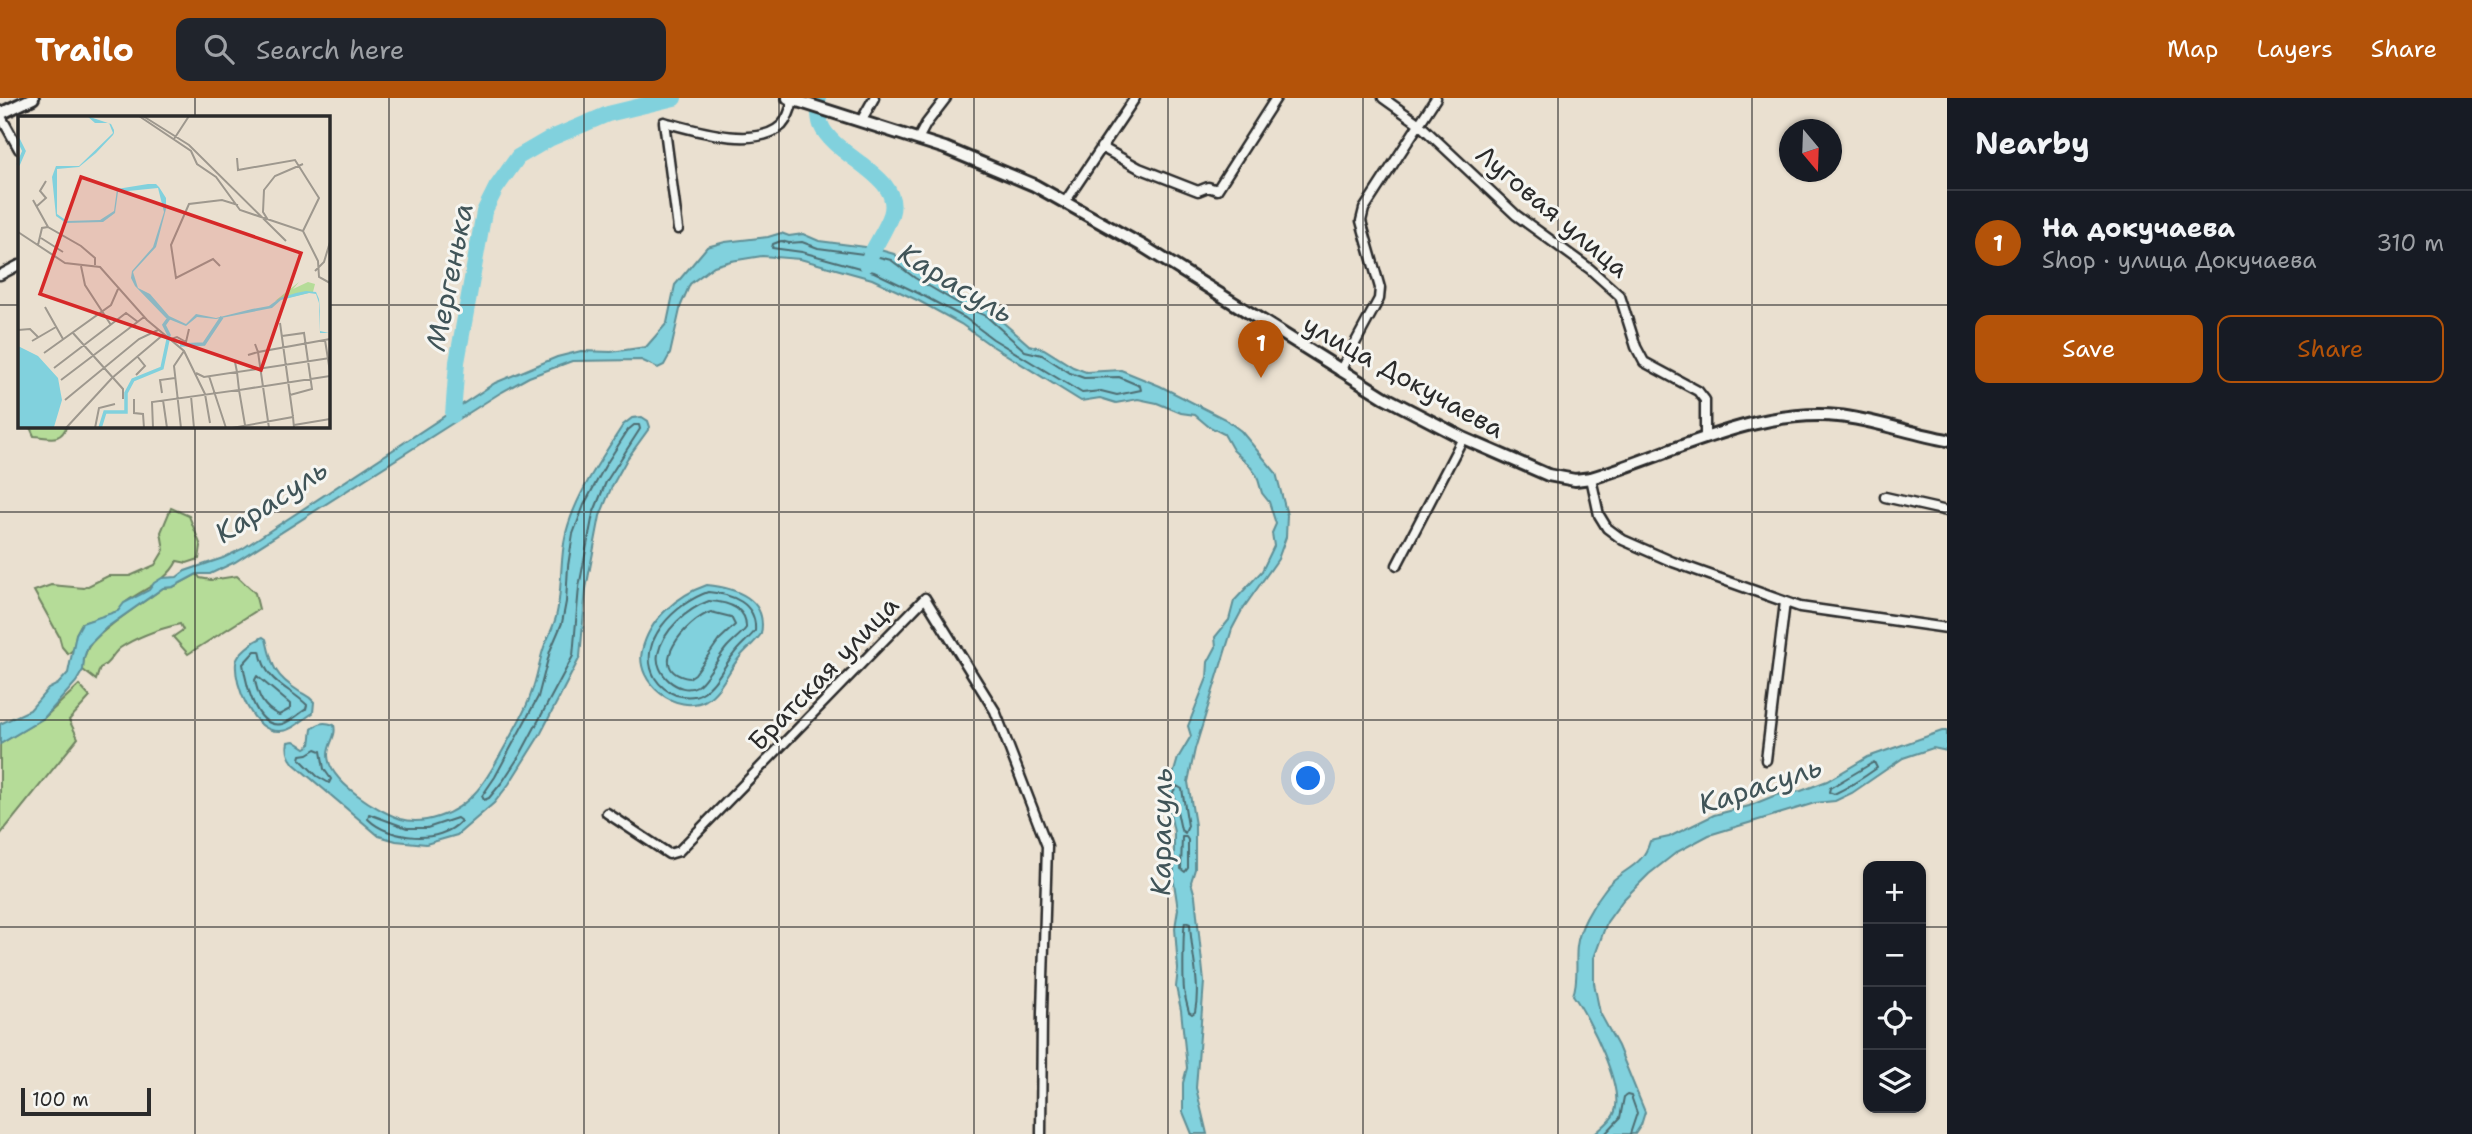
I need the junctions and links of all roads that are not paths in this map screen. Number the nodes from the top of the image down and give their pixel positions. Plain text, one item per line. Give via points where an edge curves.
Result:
1 (33, 98) edge
2 (874, 98) edge
3 (946, 98) edge
4 (1135, 98) edge
5 (1276, 98) edge
6 (1383, 98) edge
7 (1436, 98) edge
8 (791, 99) edge
9 (0, 115) edge
10 (861, 121) junction
11 (1418, 123) junction
12 (918, 139) junction
13 (18, 147) edge
14 (1101, 147) junction
15 (1065, 202) junction
16 (678, 229) dead end
17 (18, 266) edge
18 (0, 275) edge
19 (1340, 371) junction
20 (1705, 437) junction
21 (1463, 438) junction
22 (1947, 440) edge
23 (1591, 478) junction
24 (1885, 497) dead end
25 (1947, 511) edge
26 (1397, 565) dead end
27 (1785, 602) junction
28 (1947, 628) edge
29 (1766, 760) dead end
30 (607, 813) dead end
31 (1041, 1134) edge

1 - 9 main road
2 - 10 street
3 - 12 street
4 - 14 street
5 - 14 street via 1217,190 1198,191
6 - 11 street, Луговая улица
7 - 11 street
8 - 10 main road, улица Докучаева
8 - 16 street via 790,113 782,125 753,138 664,122
9 - 13 street
10 - 12 main road, улица Докучаева
11 - 19 street via 1364,209 1362,221 1379,299
11 - 20 street, Луговая улица via 1516,215 1620,296 1638,355 1698,391 1705,400
12 - 15 main road, улица Докучаева via 1005,172
14 - 15 street
15 - 19 main road, улица Докучаева
17 - 18 street
19 - 21 main road, улица Докучаева
20 - 22 main road via 1789,416 1838,416
20 - 23 main road
21 - 23 main road, улица Докучаева via 1548,475
21 - 26 street
23 - 27 street via 1601,521 1614,535 1673,562
24 - 25 street
27 - 28 street
27 - 29 street
30 - 31 street, Братская улица via 669,854 678,851 925,598 995,710 1047,846

